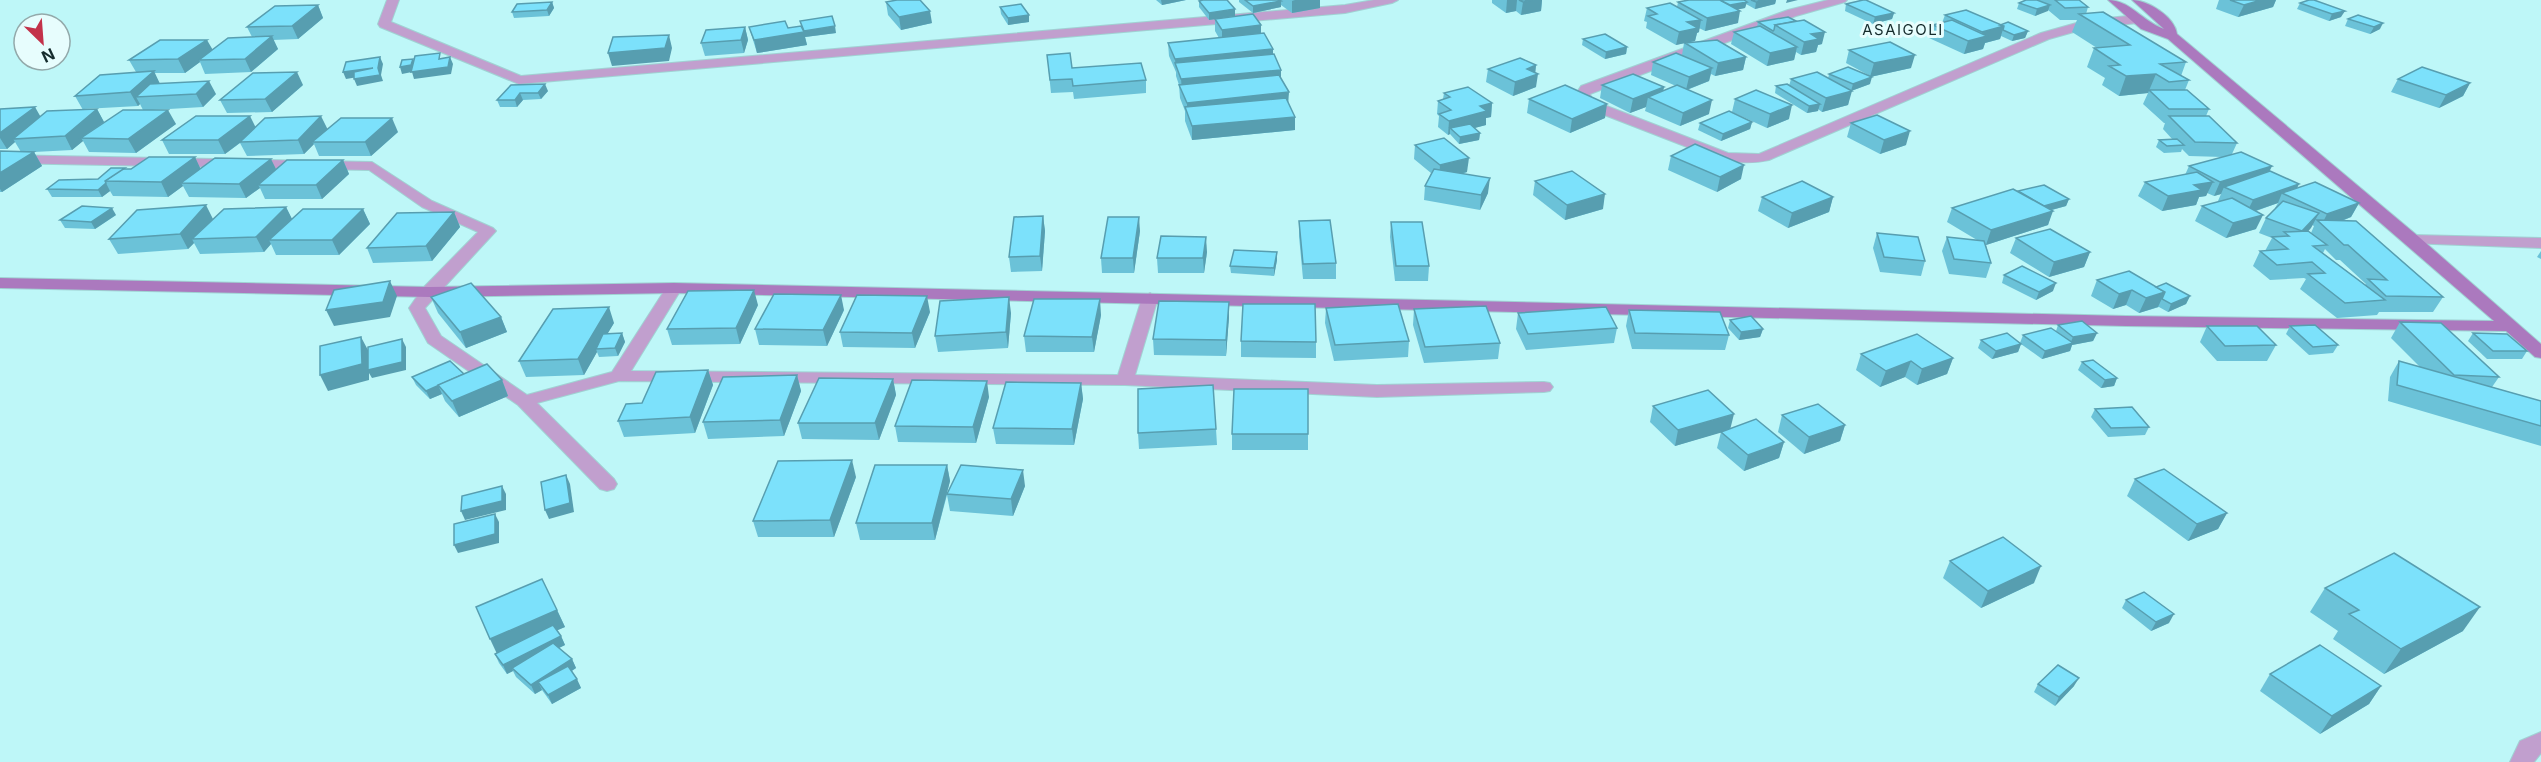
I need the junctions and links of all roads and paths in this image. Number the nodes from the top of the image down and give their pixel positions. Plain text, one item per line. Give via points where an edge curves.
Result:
1 (393, 0) edge
2 (1392, 0) edge
3 (1841, 0) edge
4 (2114, 0) edge
5 (2138, 0) edge
6 (1336, 5) edge
7 (2138, 19) junction
8 (2172, 36) junction
9 (0, 159) edge
10 (2413, 240) junction
11 (2541, 243) edge
12 (0, 283) edge
13 (674, 288) junction
14 (429, 292) junction
15 (1149, 298) junction
16 (2510, 326) junction
17 (2541, 353) edge
18 (619, 376) junction
19 (1125, 380) junction
20 (1544, 387) dead end
21 (524, 401) junction
22 (607, 484) dead end
23 (2541, 742) edge
24 (2522, 762) edge

1 - 6 street via 384,24 519,80
2 - 6 street
3 - 7 street via 1792,13 1586,88 1583,94 1594,106 1723,156 1752,159 2045,36 2087,24
4 - 7 street
5 - 8 street via 2170,26
7 - 8 street via 2145,26
8 - 10 street
9 - 14 street via 372,166 427,204 488,231
10 - 11 street
10 - 16 street
12 - 14 street
13 - 14 street
13 - 15 street
13 - 18 street
14 - 21 street via 417,308 434,339
15 - 16 street via 2114,321
15 - 19 street
16 - 17 street
18 - 19 street
18 - 21 street
19 - 20 street via 1377,391
21 - 22 street
23 - 24 street via 2529,748

